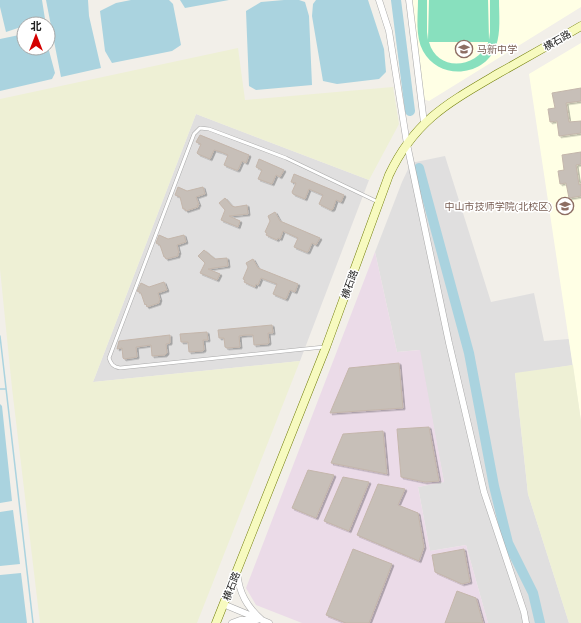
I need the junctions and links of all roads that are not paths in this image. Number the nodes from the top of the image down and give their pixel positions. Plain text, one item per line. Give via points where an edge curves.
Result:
1 (379, 0) edge
2 (409, 0) edge
3 (581, 26) edge
4 (424, 124) junction
5 (407, 144) junction
6 (378, 202) junction
7 (326, 347) junction
8 (236, 570) junction
9 (223, 604) junction
10 (262, 620) junction
11 (216, 623) edge
12 (232, 623) edge
13 (269, 623) edge
14 (526, 623) edge

1 - 5 street via 392,43
2 - 4 street
3 - 4 main road, 横石路 via 452,100
4 - 5 main road, 横石路
5 - 6 main road, 横石路 via 394,164
5 - 14 street via 484,492
6 - 7 main road, 横石路
6 - 7 lane via 286,158 204,127 196,130 109,358 110,363 120,368
7 - 8 main road, 横石路
8 - 9 main road, 横石路
8 - 10 street via 246,603
9 - 10 street
9 - 11 main road, 横石路
10 - 12 street via 251,619
10 - 13 street

